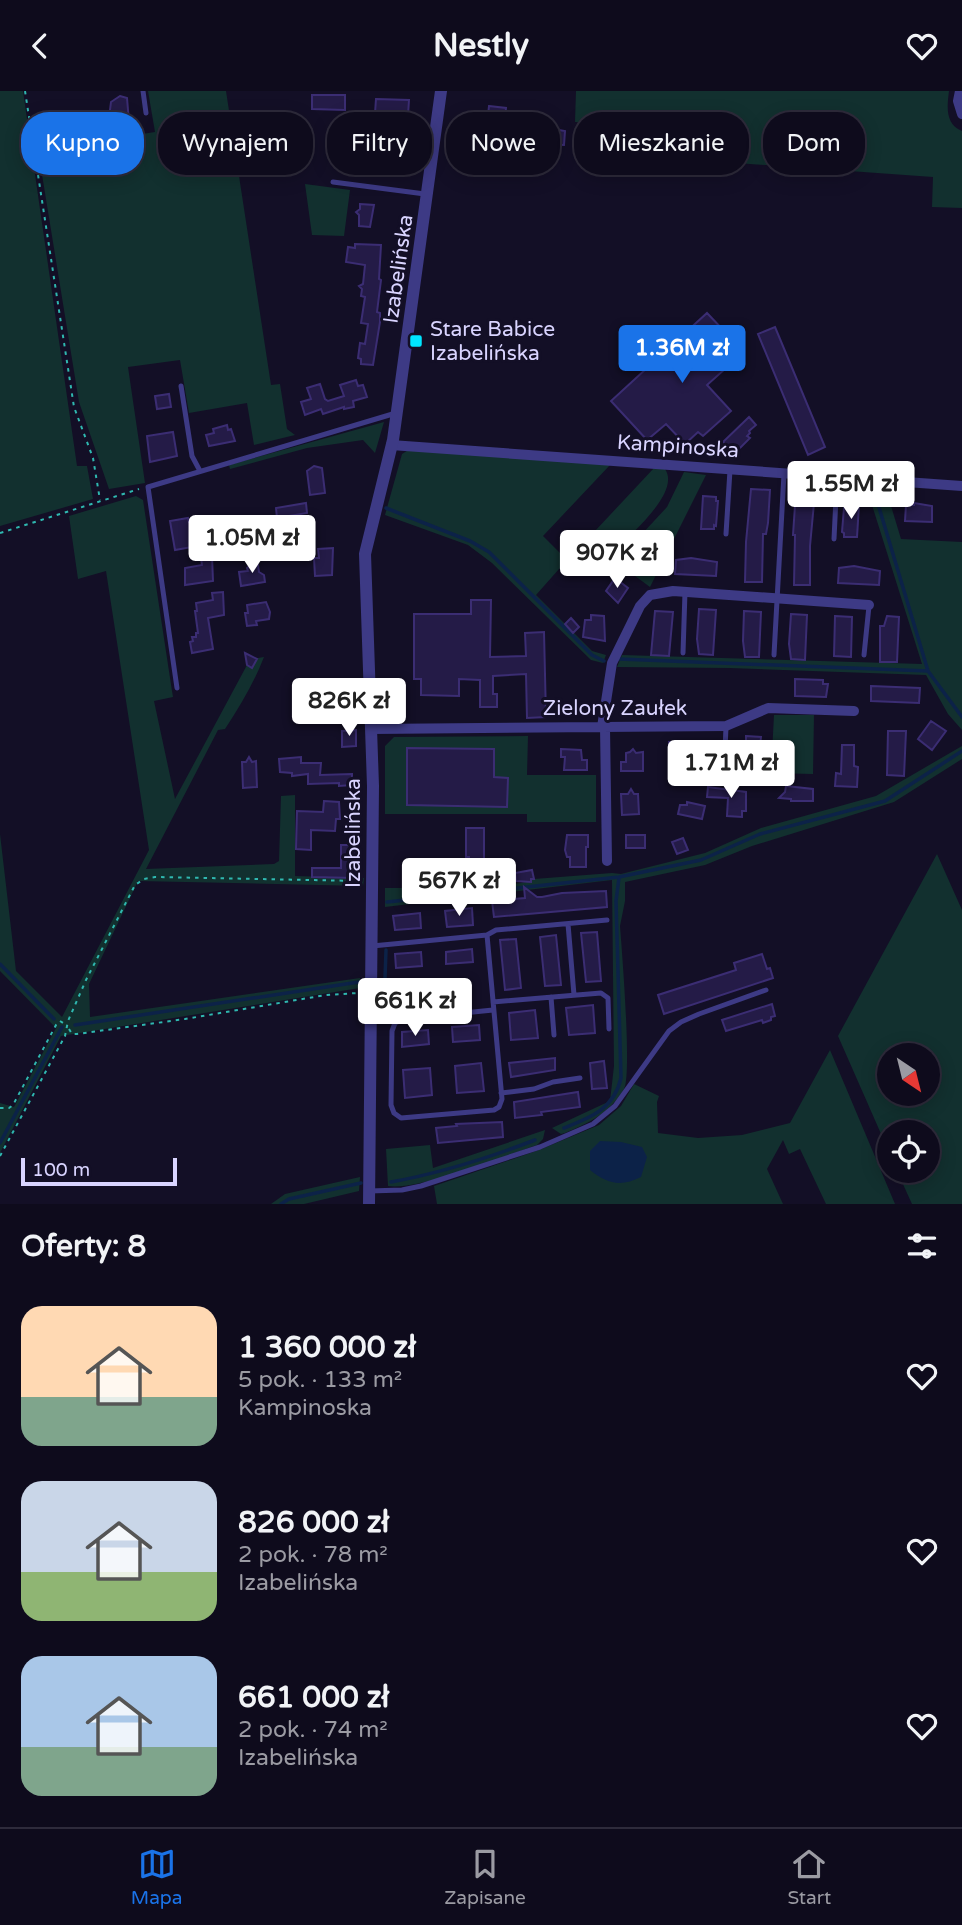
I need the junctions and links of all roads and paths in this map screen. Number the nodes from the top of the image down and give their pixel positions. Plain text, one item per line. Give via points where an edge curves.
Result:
1 (25, 91) edge
2 (143, 91) edge
3 (441, 91) edge
4 (960, 91) edge
5 (146, 113) dead end
6 (962, 114) edge
7 (333, 182) dead end
8 (428, 195) junction
9 (181, 386) dead end
10 (397, 413) junction
11 (391, 445) junction
12 (730, 470) junction
13 (200, 471) junction
14 (784, 474) junction
15 (837, 477) junction
16 (148, 487) junction
17 (962, 487) edge
18 (100, 501) junction
19 (0, 533) edge
20 (726, 534) dead end
21 (834, 539) dead end
22 (685, 592) junction
23 (777, 598) junction
24 (869, 605) joint
25 (683, 653) dead end
26 (774, 655) dead end
27 (864, 655) dead end
28 (177, 688) dead end
29 (854, 711) dead end
30 (726, 726) junction
31 (604, 727) junction
32 (371, 729) junction
33 (724, 777) dead end
34 (607, 861) dead end
35 (372, 882) junction
36 (607, 920) dead end
37 (568, 924) junction
38 (487, 935) junction
39 (372, 946) junction
40 (766, 990) dead end
41 (372, 993) junction
42 (574, 995) junction
43 (551, 997) junction
44 (492, 1002) junction
45 (493, 1010) junction
46 (67, 1027) junction
47 (609, 1029) dead end
48 (554, 1035) dead end
49 (580, 1078) dead end
50 (501, 1093) junction
51 (0, 1108) edge
52 (0, 1156) edge
53 (369, 1197) edge

1 - 18 path via 74,407 93,458
2 - 5 lane
3 - 8 street, Izabelińska
4 - 6 street
7 - 8 lane
8 - 10 street, Izabelińska
9 - 13 lane via 192,456
10 - 11 street, Izabelińska
10 - 13 lane
11 - 12 street, Kampinoska
11 - 32 street, Izabelińska via 365,554
12 - 14 street, Kampinoska
12 - 20 lane
13 - 16 lane
14 - 15 street, Kampinoska
14 - 23 lane
15 - 17 street, Kampinoska
15 - 21 lane
16 - 18 path
16 - 28 lane
18 - 19 path
22 - 23 street
22 - 25 lane
22 - 31 street via 657,592 640,605 612,663
23 - 24 street
23 - 26 lane
24 - 27 lane
29 - 30 street, Zielony Zaułek via 768,708
30 - 31 street, Zielony Zaułek
30 - 33 lane
31 - 32 street, Zielony Zaułek
31 - 34 street
32 - 35 street, Izabelińska
35 - 39 street, Izabelińska
35 - 46 path via 144,879 135,885 111,931
36 - 37 lane
37 - 38 lane via 496,930
37 - 42 lane
38 - 39 lane
38 - 44 lane
39 - 41 street, Izabelińska
40 - 53 lane via 675,1027 615,1106 593,1123 540,1147 421,1186
41 - 46 path via 326,995 78,1034
41 - 53 street, Izabelińska
42 - 43 lane
42 - 47 lane via 606,994
43 - 44 lane
43 - 48 lane
44 - 45 lane
45 - 50 lane
45 - 50 lane via 395,1023 391,1105 401,1118 494,1110
46 - 51 path via 60,1021 55,1025 9,1108
46 - 52 path
49 - 50 lane

